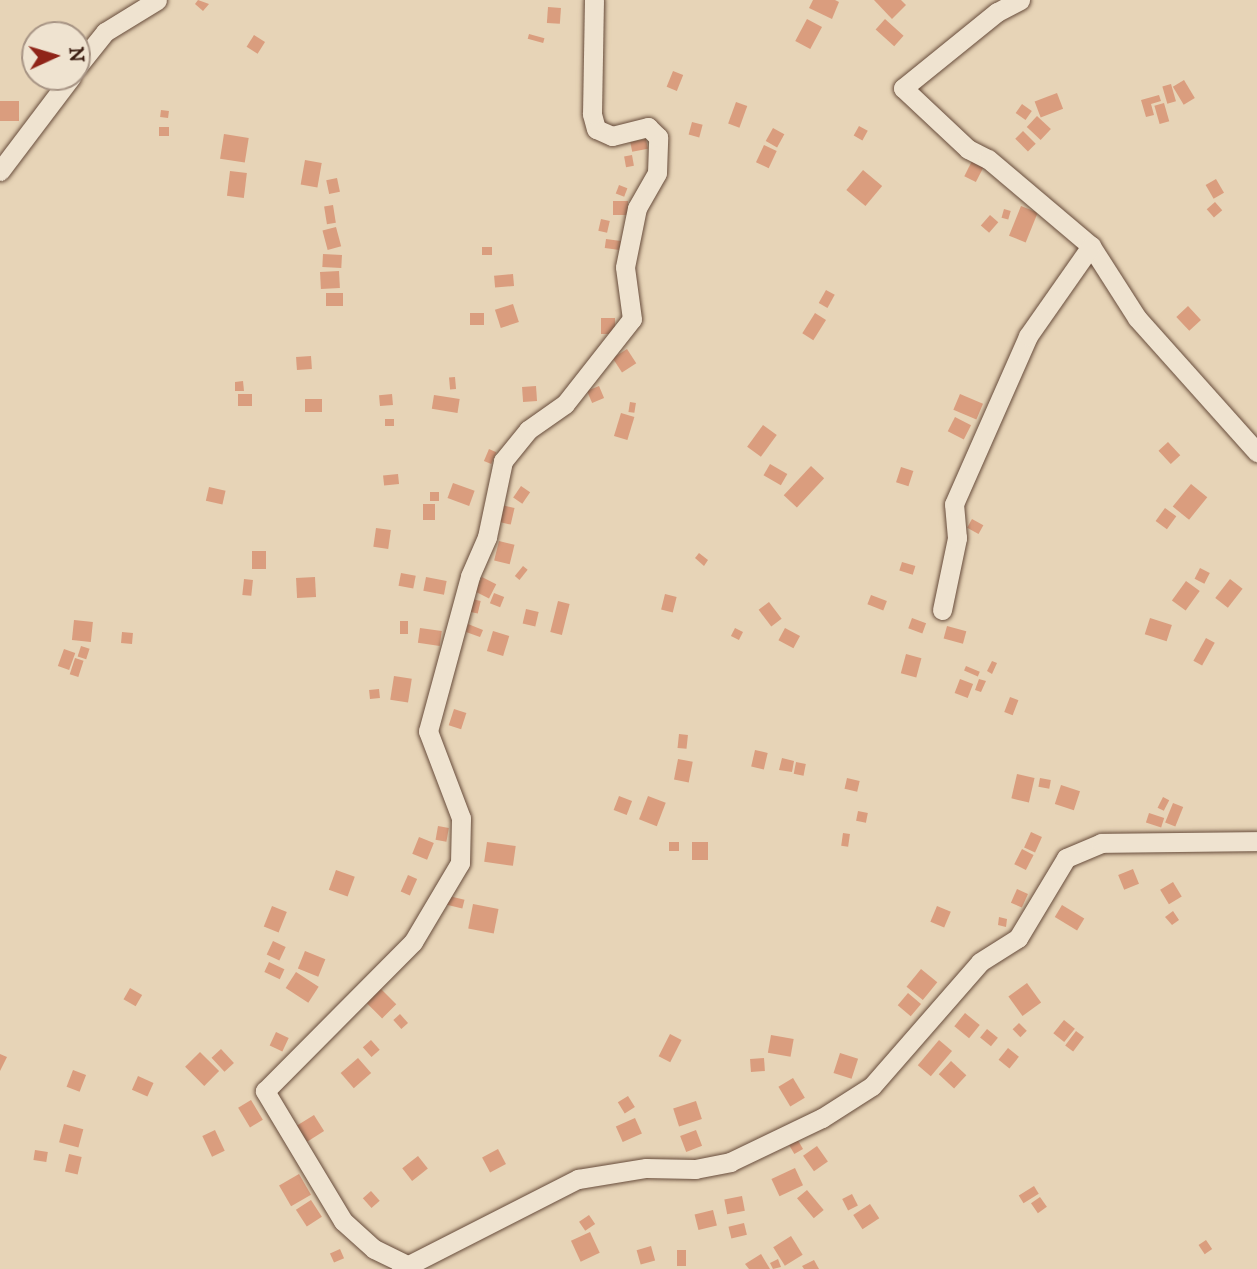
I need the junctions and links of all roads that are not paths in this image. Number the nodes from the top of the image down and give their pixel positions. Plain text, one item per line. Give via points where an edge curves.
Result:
1 (157, 0) edge
2 (594, 0) edge
3 (1020, 0) edge
4 (91, 50) edge
5 (60, 91) edge
6 (0, 170) edge
7 (1091, 246) junction
8 (1257, 452) edge
9 (942, 610) dead end
10 (1257, 841) edge
11 (405, 1268) edge

1 - 4 street via 105,32
2 - 11 street via 592,114 596,129 612,136 648,127 658,137 657,173 637,208 625,267 632,319 565,404 528,430 503,461 487,537 470,576 428,731 461,818 460,863 413,942 265,1091 343,1221 374,1249
3 - 7 street via 997,12 903,88 968,149 988,159
5 - 6 street
7 - 8 street via 1137,318
7 - 9 street via 1028,336 954,504 957,538
10 - 11 street via 1101,843 1066,858 1018,938 980,962 872,1086 822,1118 730,1162 578,1179

